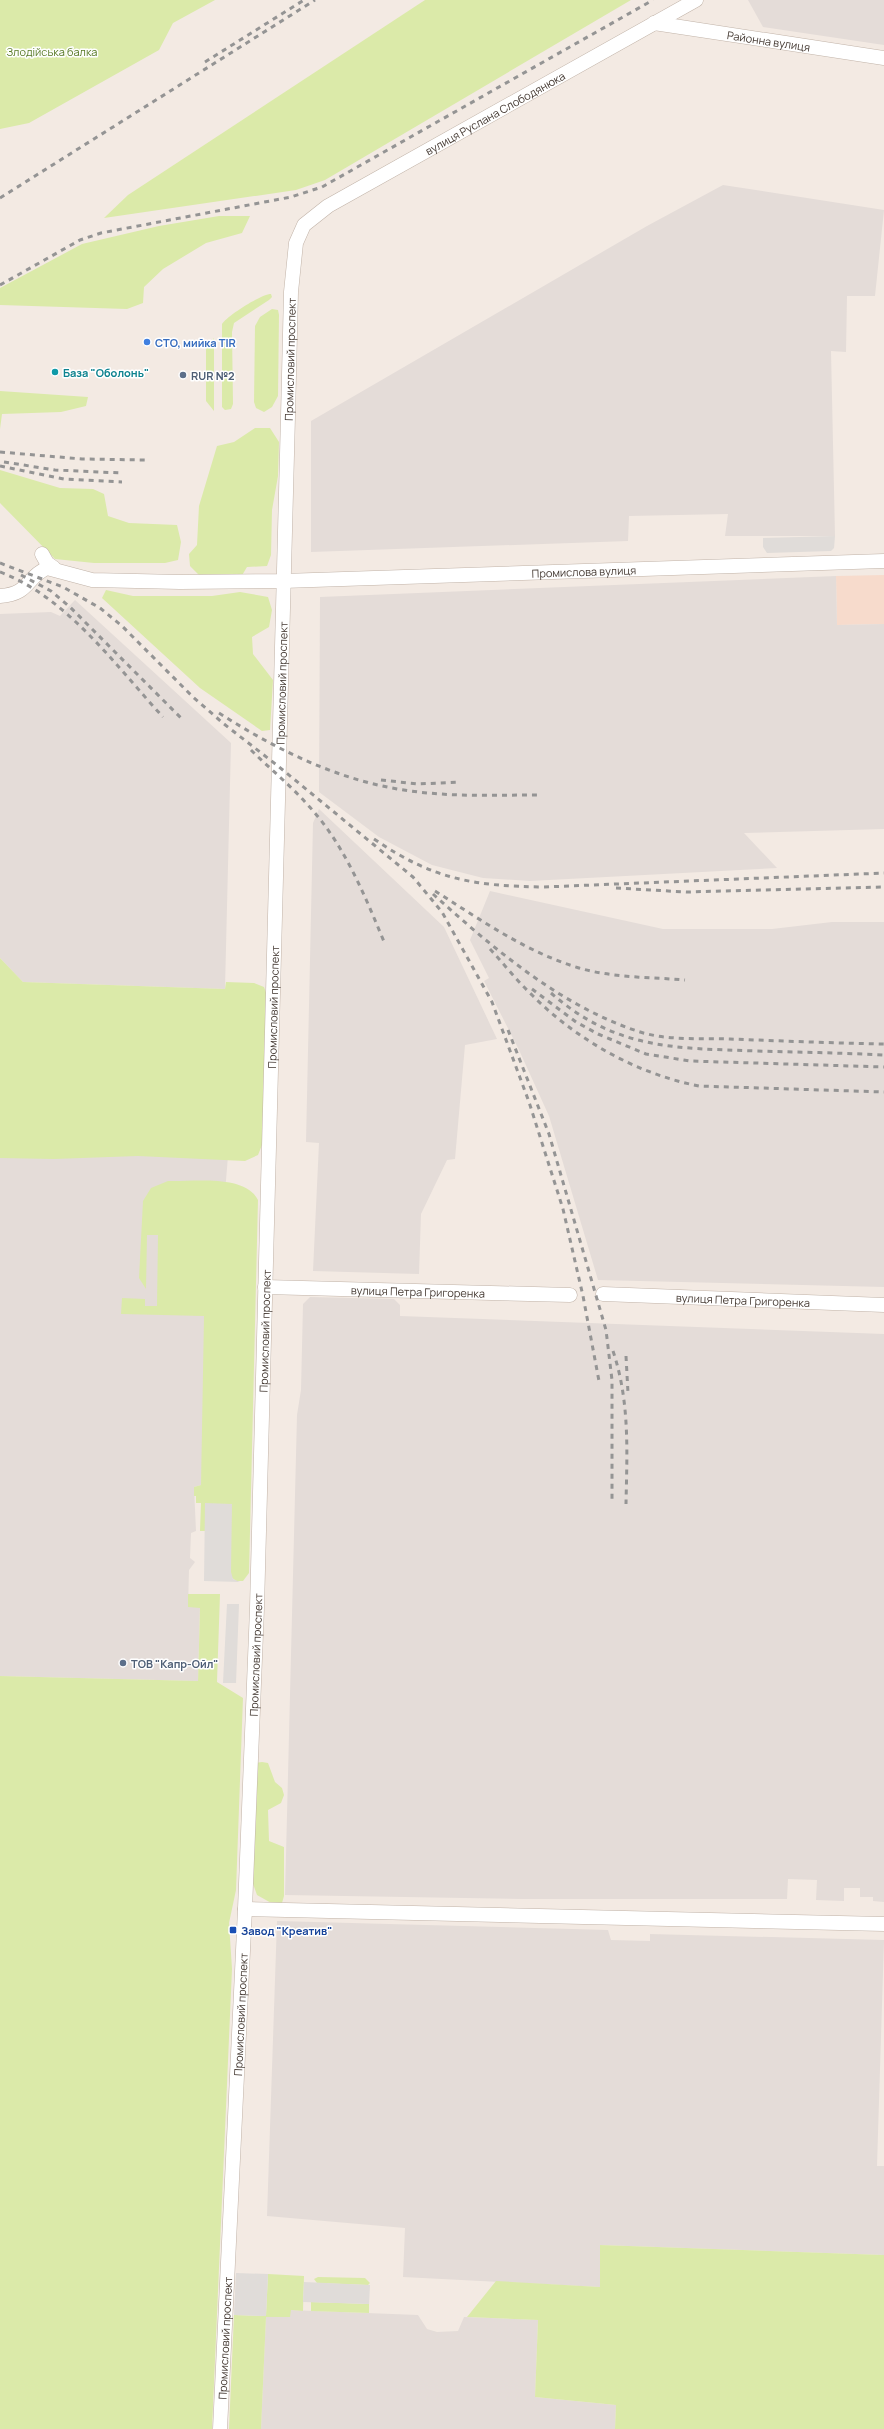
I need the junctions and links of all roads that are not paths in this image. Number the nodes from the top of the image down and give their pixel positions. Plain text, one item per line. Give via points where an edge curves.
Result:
1 (696, 0) edge
2 (654, 23) junction
3 (884, 58) edge
4 (299, 233) joint
5 (42, 554) dead end
6 (884, 561) edge
7 (54, 568) junction
8 (283, 581) junction
9 (0, 596) edge
10 (265, 1287) junction
11 (603, 1294) dead end
12 (570, 1295) dead end
13 (884, 1304) edge
14 (245, 1909) junction
15 (884, 1924) edge
16 (220, 2429) edge

1 - 2 street, вулиця Руслана Слободянюка
2 - 3 street, Районна вулиця
2 - 4 street, вулиця Руслана Слободянюка via 328,206 310,219
4 - 8 street, Промисловий проспект via 294,253 292,292
5 - 7 street via 47,564
6 - 8 street, Промислова вулиця
7 - 8 street, Промислова вулиця via 76,576 105,580
7 - 9 street via 41,571 17,594
8 - 10 street, Промисловий проспект
10 - 12 street, вулиця Петра Григоренка
10 - 14 street, Промисловий проспект via 257,1608
11 - 13 street, вулиця Петра Григоренка
14 - 15 street
14 - 16 street, Промисловий проспект

